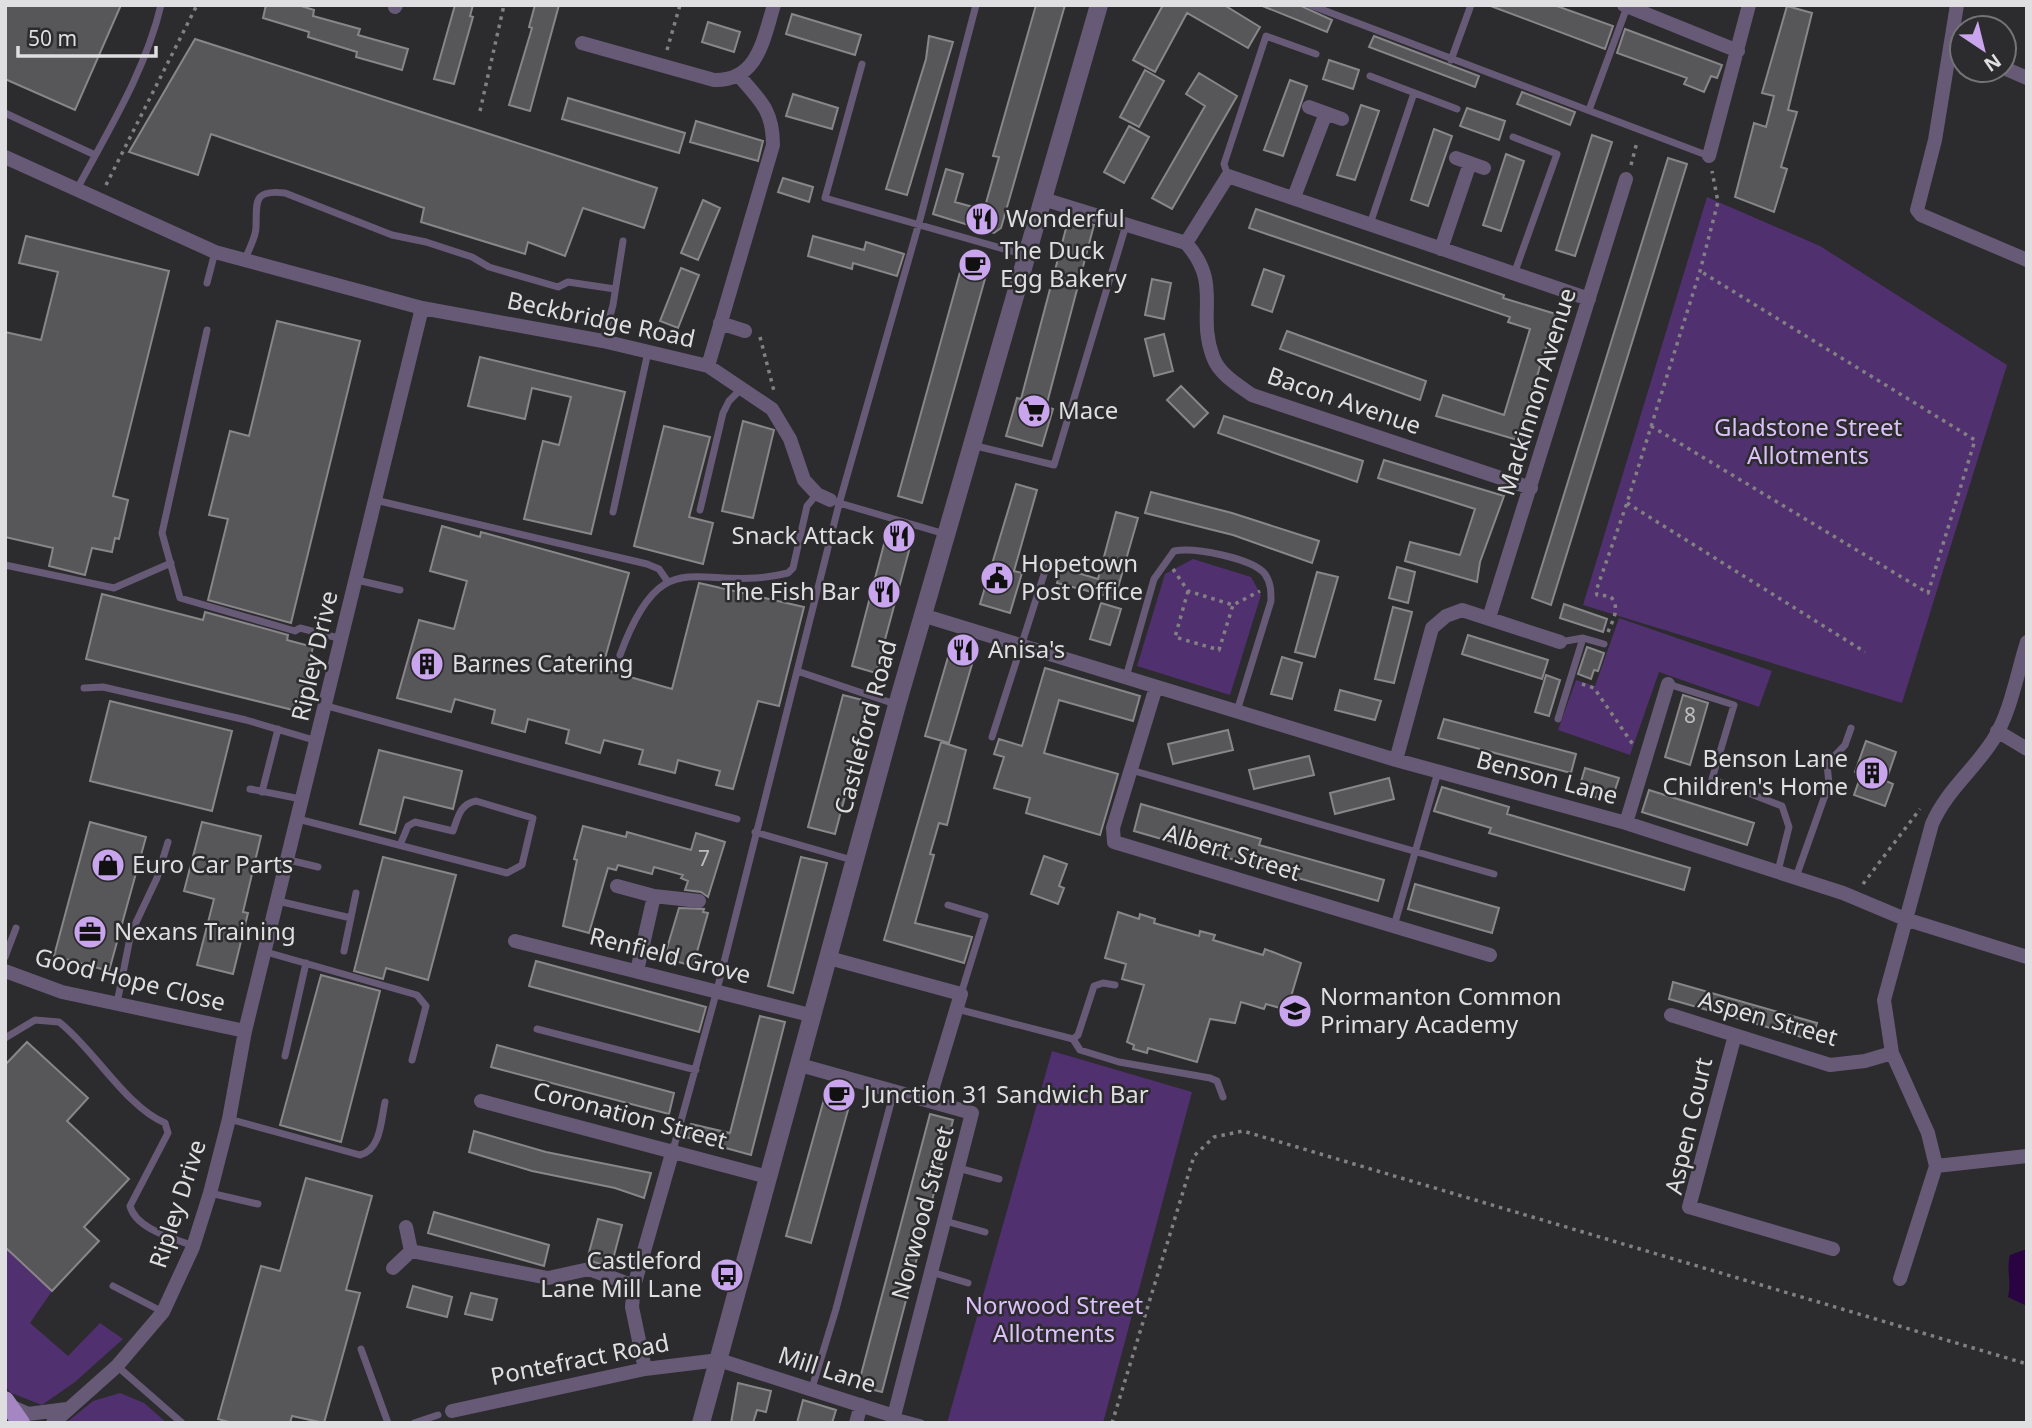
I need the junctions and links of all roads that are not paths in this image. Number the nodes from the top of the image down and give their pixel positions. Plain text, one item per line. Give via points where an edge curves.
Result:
1 (162, 5) edge
2 (774, 5) edge
3 (976, 5) edge
4 (1099, 5) edge
5 (1311, 5) edge
6 (1471, 5) edge
7 (1749, 5) edge
8 (1626, 6) edge
9 (1328, 8) edge
10 (582, 43) dead end
11 (1738, 51) junction
12 (1316, 54) dead end
13 (1451, 60) junction
14 (862, 64) dead end
15 (739, 76) junction
16 (1370, 76) dead end
17 (1949, 84) edge
18 (1414, 93) junction
19 (1309, 107) dead end
20 (1457, 109) dead end
21 (1589, 110) junction
22 (5, 113) edge
23 (1326, 113) junction
24 (1342, 119) dead end
25 (1513, 137) dead end
26 (95, 155) junction
27 (1709, 156) joint
28 (5, 157) edge
29 (1456, 158) dead end
30 (1228, 176) junction
31 (1626, 179) road end
32 (77, 189) junction
33 (1294, 197) junction
34 (1043, 199) junction
35 (919, 223) junction
36 (1370, 224) junction
37 (1126, 225) junction
38 (623, 241) dead end
39 (1186, 243) junction
40 (1441, 249) junction
41 (215, 252) junction
42 (1029, 256) junction
43 (2027, 260) edge
44 (244, 261) junction
45 (1514, 275) junction
46 (207, 283) dead end
47 (615, 289) junction
48 (1589, 299) junction
49 (422, 308) junction
50 (720, 323) junction
51 (207, 330) dead end
52 (745, 331) road end
53 (603, 341) junction
54 (648, 352) junction
55 (708, 366) junction
56 (741, 388) junction
57 (972, 446) junction
58 (1531, 488) junction
59 (829, 499) junction
60 (375, 500) junction
61 (699, 510) dead end
62 (613, 512) dead end
63 (946, 534) junction
64 (171, 563) junction
65 (5, 565) edge
66 (1046, 568) dead end
67 (357, 579) junction
68 (668, 582) junction
69 (400, 590) dead end
70 (922, 615) junction
71 (1489, 618) junction
72 (1583, 638) junction
73 (343, 639) junction
74 (1560, 642) joint
75 (2027, 642) edge
76 (1604, 644) road end
77 (1021, 646) junction
78 (620, 655) dead end
79 (797, 671) junction
80 (1126, 678) junction
81 (1668, 684) joint
82 (1156, 687) junction
83 (84, 688) dead end
84 (897, 705) junction
85 (327, 706) junction
86 (1237, 712) junction
87 (1558, 719) dead end
88 (278, 729) junction
89 (1851, 729) dead end
90 (1997, 731) junction
91 (992, 737) dead end
92 (318, 741) junction
93 (2027, 749) edge
94 (1396, 760) junction
95 (1131, 769) junction
96 (1438, 772) junction
97 (250, 789) dead end
98 (262, 792) junction
99 (304, 800) junction
100 (298, 819) junction
101 (737, 819) dead end
102 (1626, 823) junction
103 (755, 832) junction
104 (168, 842) dead end
105 (400, 845) junction
106 (1415, 851) junction
107 (289, 860) junction
108 (855, 861) junction
109 (318, 867) dead end
110 (1778, 871) junction
111 (1494, 874) dead end
112 (1796, 877) junction
113 (617, 886) dead end
114 (356, 893) dead end
115 (654, 896) junction
116 (278, 901) junction
117 (699, 901) dead end
118 (948, 905) dead end
119 (351, 918) junction
120 (1905, 919) junction
121 (1394, 926) junction
122 (16, 928) dead end
123 (515, 941) dead end
124 (344, 951) dead end
125 (266, 952) junction
126 (1490, 955) dead end
127 (5, 957) edge
128 (2027, 957) edge
129 (829, 958) junction
130 (306, 963) junction
131 (5, 971) edge
132 (637, 971) junction
133 (1115, 985) dead end
134 (717, 990) junction
135 (961, 994) junction
136 (117, 1003) junction
137 (956, 1009) junction
138 (1671, 1015) dead end
139 (814, 1016) junction
140 (537, 1029) dead end
141 (245, 1031) junction
142 (1735, 1035) junction
143 (5, 1038) edge
144 (1073, 1039) junction
145 (1892, 1053) junction
146 (285, 1056) dead end
147 (412, 1060) dead end
148 (800, 1065) junction
149 (696, 1070) junction
150 (894, 1090) junction
151 (1223, 1097) dead end
152 (929, 1100) junction
153 (481, 1101) dead end
154 (385, 1102) dead end
155 (229, 1119) junction
156 (673, 1150) junction
157 (2027, 1156) edge
158 (1936, 1166) junction
159 (958, 1168) junction
160 (768, 1177) junction
161 (999, 1179) dead end
162 (210, 1193) junction
163 (258, 1204) dead end
164 (944, 1220) junction
165 (406, 1227) dead end
166 (985, 1232) dead end
167 (193, 1247) junction
168 (1833, 1249) dead end
169 (411, 1251) junction
170 (393, 1268) dead end
171 (931, 1272) junction
172 (1899, 1279) dead end
173 (968, 1283) dead end
174 (113, 1286) dead end
175 (634, 1286) junction
176 (163, 1312) junction
177 (361, 1349) dead end
178 (719, 1360) junction
179 (117, 1366) junction
180 (645, 1369) junction
181 (812, 1388) junction
182 (8, 1403) edge
183 (861, 1405) junction
184 (72, 1408) junction
185 (445, 1413) joint
186 (894, 1416) junction
187 (21, 1423) edge
188 (53, 1423) edge
189 (182, 1423) edge
190 (388, 1423) edge
191 (414, 1423) edge
192 (701, 1423) edge
193 (856, 1423) edge
194 (921, 1423) edge

1 - 26 lane via 136,79
2 - 15 street via 759,54
3 - 35 lane
4 - 34 street, Castleford Road
5 - 9 lane
6 - 13 lane
7 - 11 street
8 - 11 street
8 - 21 lane
9 - 13 lane
10 - 15 street via 714,80
11 - 27 street
12 - 30 lane via 1266,36 1224,164
13 - 21 lane
14 - 35 lane via 825,198
15 - 50 street via 773,121 773,145
16 - 18 lane
17 - 43 street via 1917,210
18 - 20 lane
18 - 36 lane
19 - 23 street
21 - 27 lane
22 - 26 lane
23 - 24 street
23 - 33 street
25 - 45 lane via 1557,154
26 - 32 lane
28 - 32 street
29 - 40 street via 1477,166
30 - 33 street
30 - 39 street
31 - 48 street, Mackinnon Avenue
32 - 41 street
33 - 36 street
34 - 37 street
34 - 42 street, Castleford Road
35 - 42 lane
35 - 59 lane
36 - 40 street
37 - 39 street
37 - 57 lane via 1054,465
38 - 47 lane
39 - 58 street, Bacon Avenue via 1207,274 1213,359 1229,379 1252,395
40 - 45 street
41 - 44 street
41 - 46 lane
42 - 57 street, Castleford Road
44 - 47 lane via 256,229 256,202 271,191 392,235 472,257 489,268 558,287 568,282
44 - 49 street
45 - 48 street
47 - 53 lane
48 - 58 street, Mackinnon Avenue
49 - 53 street, Beckbridge Road
49 - 60 street, Ripley Drive
50 - 52 street
50 - 55 street
51 - 64 lane via 162,533
53 - 54 street, Beckbridge Road
54 - 55 street, Beckbridge Road
54 - 62 lane
55 - 56 street, Beckbridge Road
56 - 59 street, Beckbridge Road via 772,409 804,480
56 - 61 lane via 723,413
57 - 63 street, Castleford Road
58 - 71 street, Mackinnon Avenue
59 - 63 lane
59 - 68 lane via 807,506 788,573 692,575
59 - 79 lane
60 - 67 street, Ripley Drive
60 - 68 lane via 647,564 659,569
63 - 70 street, Castleford Road
64 - 65 lane via 114,588
64 - 73 lane via 180,598 295,631 300,628
66 - 77 lane
67 - 69 lane
67 - 73 street, Ripley Drive
68 - 78 lane via 647,598 634,616
70 - 77 street, Benson Lane
70 - 84 street, Castleford Road
71 - 74 street
71 - 94 street via 1462,610 1432,628
72 - 74 lane
72 - 76 lane
72 - 87 lane
73 - 85 street, Ripley Drive
75 - 90 street
77 - 80 street, Benson Lane
77 - 91 lane
79 - 84 lane
79 - 103 lane
80 - 82 street, Benson Lane
80 - 86 lane via 1154,579 1174,551 1189,548 1251,565 1264,573 1271,585 1271,601
81 - 102 street
81 - 110 lane via 1734,705 1712,779 1782,806 1789,827
82 - 86 street, Benson Lane
82 - 95 street, Albert Street
83 - 88 lane via 103,687
84 - 108 street, Castleford Road
85 - 92 street, Ripley Drive
85 - 101 lane
86 - 94 street, Benson Lane
88 - 92 lane
88 - 98 lane
89 - 112 lane via 1846,745 1827,764 1829,784
90 - 93 street
90 - 120 street via 1940,805
92 - 99 street, Ripley Drive
94 - 96 street, Benson Lane
95 - 106 lane
95 - 121 street, Albert Street via 1113,828 1114,842
96 - 102 street, Benson Lane
96 - 106 lane
97 - 98 lane
98 - 99 lane
99 - 100 street, Ripley Drive
100 - 105 lane
100 - 107 street, Ripley Drive
102 - 110 street, Benson Lane
103 - 108 lane
103 - 134 lane
104 - 136 lane via 131,933
105 - 105 lane via 408,826 415,822 453,831 468,803 533,818 522,865 514,872
106 - 111 lane
106 - 121 lane
107 - 109 lane
107 - 116 street, Ripley Drive
108 - 129 street, Castleford Road
110 - 112 street, Benson Lane
112 - 120 street, Benson Lane
113 - 115 street
114 - 119 lane
115 - 117 street
115 - 132 street
116 - 119 lane
116 - 125 street, Ripley Drive
118 - 135 lane via 985,916
119 - 124 lane
120 - 128 street, Benson Lane
120 - 145 street via 1884,1000
121 - 126 street, Albert Street
122 - 127 lane
123 - 132 street, Renfield Grove
125 - 130 lane
125 - 141 street, Ripley Drive
129 - 135 street
129 - 139 street, Castleford Road
130 - 146 lane
130 - 147 lane via 423,1000 425,1017
131 - 136 street, Good Hope Close via 62,992
132 - 134 street, Renfield Grove
133 - 144 lane via 1094,986
134 - 139 street, Renfield Grove
134 - 149 lane
135 - 137 street
136 - 141 street, Good Hope Close
137 - 144 lane
137 - 152 street
138 - 142 street, Aspen Street
139 - 148 street, Castleford Road
140 - 149 lane
141 - 155 street, Ripley Drive
142 - 145 street, Aspen Street via 1830,1065
142 - 168 street, Aspen Court via 1689,1207
143 - 167 lane via 35,1020 59,1021 120,1086 165,1123 168,1133 130,1206 144,1224
144 - 151 lane via 1080,1050 1119,1062 1210,1078 1217,1081
145 - 158 street via 1928,1133
148 - 150 street, Norwood Street
148 - 160 street, Castleford Road
149 - 156 lane
150 - 152 street, Norwood Street
150 - 181 lane
152 - 159 street, Norwood Street via 972,1113
153 - 156 street, Coronation Street
154 - 155 lane via 376,1142 372,1150 360,1155
155 - 162 street, Ripley Drive
156 - 160 street, Coronation Street
156 - 175 street
157 - 158 street
158 - 172 street
159 - 161 lane
159 - 164 street, Norwood Street
160 - 178 street, Castleford Road
162 - 163 lane
162 - 167 street, Ripley Drive
164 - 166 lane
164 - 171 street, Norwood Street
165 - 169 street
167 - 176 street, Ripley Drive
169 - 170 street
169 - 175 street via 548,1278 589,1269
171 - 173 lane
171 - 186 street, Norwood Street
174 - 176 lane
175 - 180 street via 632,1307
176 - 179 street, Ripley Drive
177 - 190 lane
178 - 180 street, Pontefract Road
178 - 181 street, Mill Lane
178 - 192 street, Castleford Road
179 - 184 street, Ripley Drive
179 - 189 lane
180 - 185 street, Pontefract Road
181 - 183 street, Mill Lane
182 - 184 street via 21,1412 41,1415
182 - 187 main road
183 - 186 street, Mill Lane
183 - 193 street
184 - 188 street, Ripley Drive
185 - 191 lane, Pontefract Road
186 - 194 lane, Mill Lane

